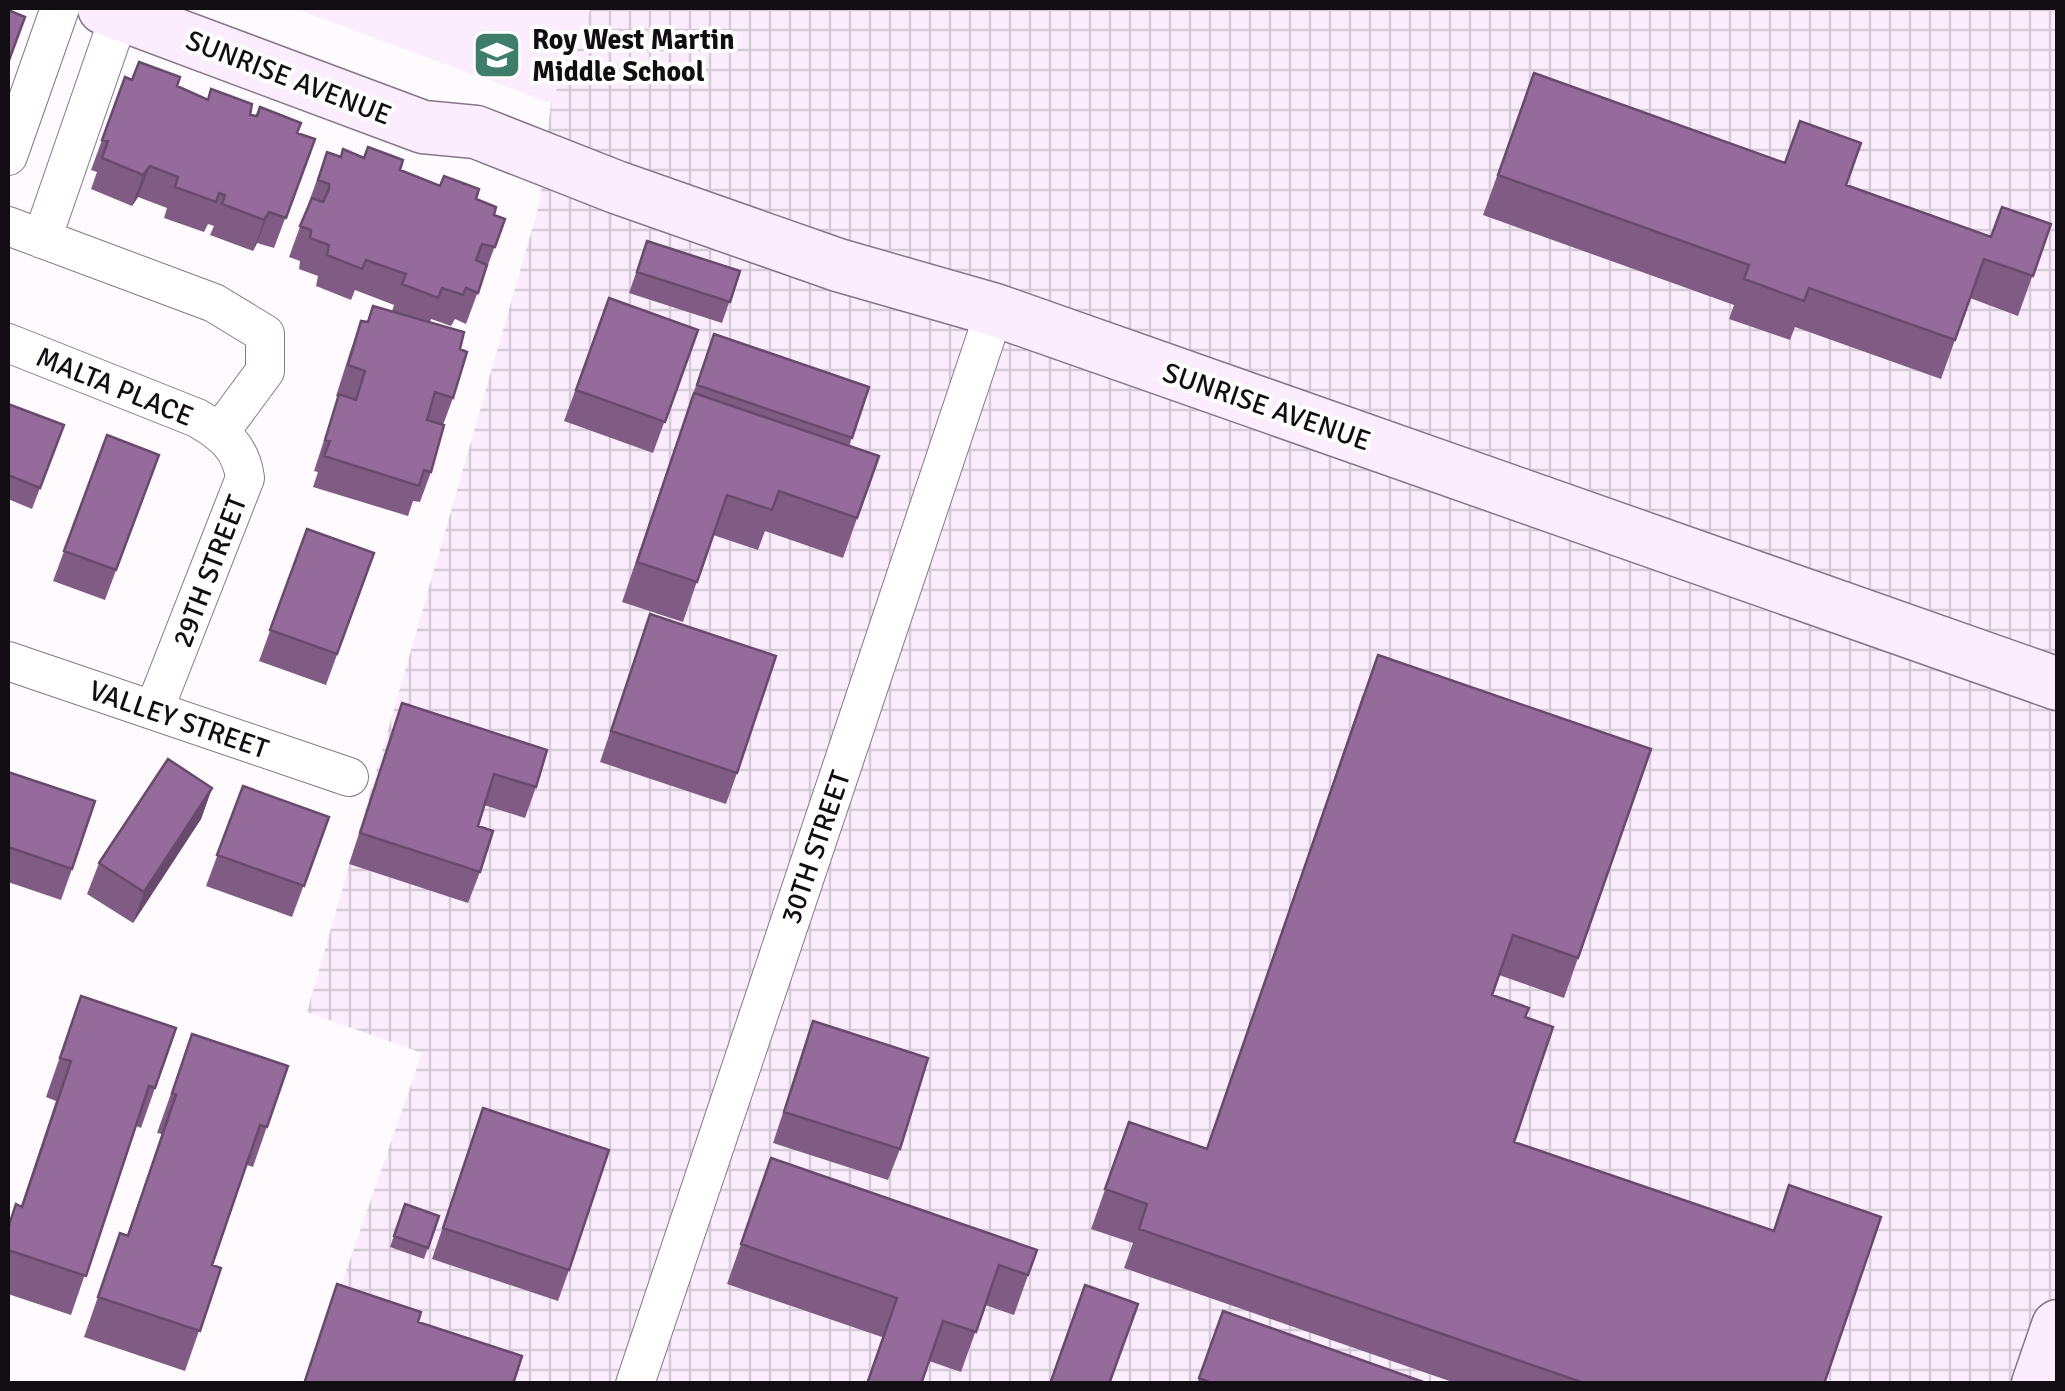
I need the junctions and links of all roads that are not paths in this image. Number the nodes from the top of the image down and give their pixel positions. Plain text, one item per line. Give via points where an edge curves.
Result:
1 (60, 8) edge
2 (202, 8) edge
3 (115, 10) edge
4 (476, 132) junction
5 (8, 156) edge
6 (25, 232) edge
7 (996, 310) junction
8 (8, 343) edge
9 (220, 432) junction
10 (8, 661) edge
11 (2058, 684) edge
12 (154, 710) junction
13 (350, 776) dead end
14 (2058, 1326) edge
15 (635, 1384) edge
16 (2038, 1384) edge

1 - 5 street
2 - 4 street, SUNRISE AVENUE via 435,95
3 - 4 street, SUNRISE AVENUE via 423,128
3 - 6 street
4 - 7 street, SUNRISE AVENUE via 838,265
6 - 9 street via 214,303 265,334 265,371
7 - 11 street, SUNRISE AVENUE
7 - 15 street, 30TH STREET
8 - 9 street, MALTA PLACE via 176,408
9 - 12 street, 29TH STREET via 243,461 245,478
10 - 12 street, VALLEY STREET
12 - 13 street, VALLEY STREET
14 - 16 street

